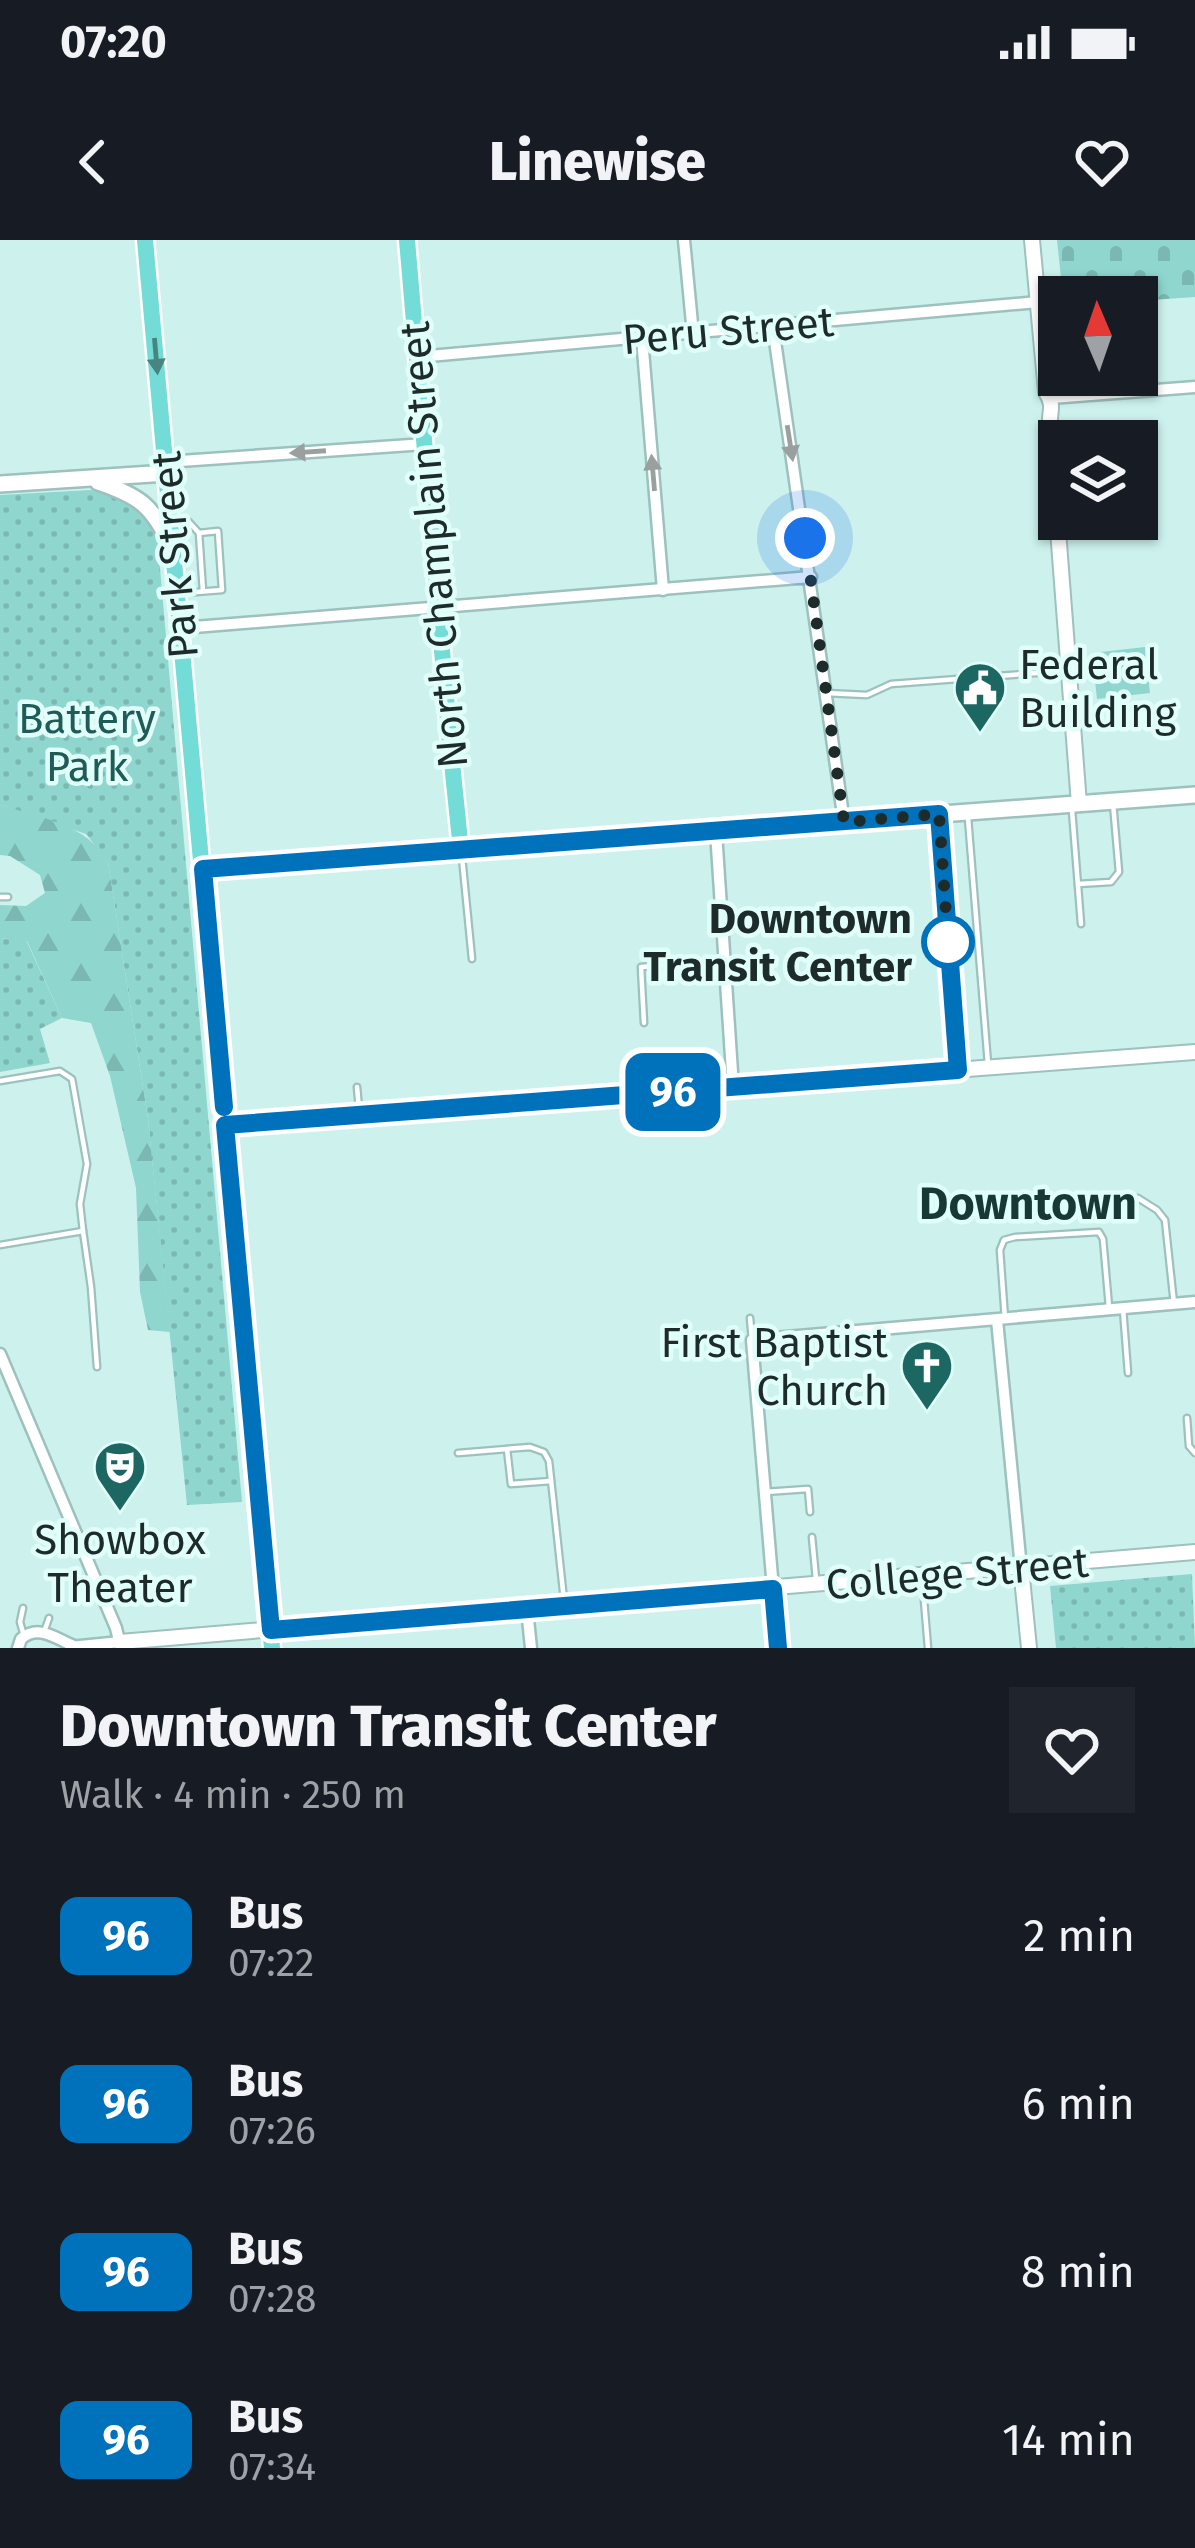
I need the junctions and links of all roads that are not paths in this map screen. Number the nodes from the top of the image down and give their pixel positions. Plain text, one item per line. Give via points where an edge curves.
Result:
1 (145, 240) edge
2 (407, 240) edge
3 (684, 240) edge
4 (1032, 240) edge
5 (1037, 302) junction
6 (772, 327) junction
7 (693, 334) junction
8 (642, 338) junction
9 (418, 356) junction
10 (1195, 386) edge
11 (1051, 398) junction
12 (425, 444) junction
13 (166, 468) junction
14 (89, 479) junction
15 (0, 484) edge
16 (172, 521) junction
17 (199, 532) junction
18 (175, 554) junction
19 (811, 577) junction
20 (663, 590) junction
21 (203, 591) junction
22 (179, 593) junction
23 (438, 609) junction
24 (182, 628) junction
25 (1069, 671) junction
26 (826, 693) junction
27 (1195, 795) edge
28 (1113, 801) junction
29 (1075, 804) junction
30 (967, 812) junction
31 (939, 814) junction
32 (844, 822) junction
33 (716, 832) junction
34 (461, 850) junction
35 (203, 869) junction
36 (1078, 884) junction
37 (1081, 924) dead end
38 (472, 958) dead end
39 (724, 961) junction
40 (644, 1023) dead end
41 (1195, 1052) edge
42 (988, 1068) junction
43 (958, 1070) junction
44 (0, 1081) edge
45 (357, 1087) dead end
46 (733, 1087) junction
47 (359, 1115) junction
48 (225, 1125) junction
49 (1138, 1198) dead end
50 (83, 1231) junction
51 (0, 1246) edge
52 (1195, 1302) edge
53 (1174, 1304) junction
54 (1116, 1309) junction
55 (750, 1318) dead end
56 (1001, 1319) junction
57 (752, 1340) junction
58 (0, 1354) edge
59 (97, 1367) dead end
60 (1128, 1373) dead end
61 (1186, 1418) dead end
62 (507, 1449) junction
63 (458, 1453) dead end
64 (1195, 1453) edge
65 (551, 1481) junction
66 (765, 1492) junction
67 (810, 1512) dead end
68 (812, 1537) dead end
69 (1195, 1552) edge
70 (1021, 1568) junction
71 (922, 1576) junction
72 (816, 1585) junction
73 (773, 1589) junction
74 (564, 1606) junction
75 (23, 1608) dead end
76 (527, 1609) junction
77 (49, 1618) dead end
78 (44, 1632) junction
79 (272, 1639) edge
80 (21, 1642) edge
81 (120, 1645) edge
82 (70, 1647) edge
83 (530, 1648) edge
84 (778, 1648) edge
85 (928, 1648) edge
86 (1029, 1648) edge

1 -> 13 main road, Park Street
2 - 9 main road, North Champlain Street
3 - 7 street
4 - 5 street
5 - 6 street, Peru Street
5 - 11 street
6 - 7 street, Peru Street
6 -> 19 street
7 - 8 street, Peru Street
8 - 9 street, Peru Street
20 -> 8 street
9 - 12 main road, North Champlain Street
10 - 11 street
11 - 25 street
12 -> 13 street
12 - 23 main road, North Champlain Street
13 - 14 main road
13 - 16 main road, Park Street
14 - 15 main road
14 - 18 main road via 150,509
16 - 17 lane via 188,521
16 - 18 main road, Park Street
17 - 21 lane
17 - 21 lane via 218,531 222,590
18 - 22 main road, Park Street
19 - 20 street
19 - 26 street
20 - 23 street
21 - 22 lane
22 - 24 main road, Park Street
23 - 24 street
23 - 34 main road, North Champlain Street
24 - 35 main road, Park Street
25 - 26 lane
25 - 29 street
26 - 32 street
27 - 28 main road
28 - 29 main road
28 - 36 lane via 1119,872 1111,881
29 - 30 main road
29 - 36 lane
30 - 31 main road
30 - 42 lane
31 - 32 main road
31 - 43 lane
32 - 33 main road
33 - 34 main road
33 - 39 street
34 - 35 main road
34 - 38 lane
35 - 48 main road, Park Street
36 - 37 lane
39 - 40 lane via 641,967
39 - 46 street
41 - 42 street
42 - 43 street
43 - 46 street
44 - 50 lane via 60,1071 72,1079 87,1164
45 - 47 lane
46 - 47 street
47 - 48 street
48 - 79 main road, Park Street
49 - 53 lane via 1165,1220
50 - 51 lane
50 - 59 lane
52 - 53 street
53 - 54 street
54 - 56 street
54 - 56 lane via 1099,1232 1015,1237 1000,1250
54 - 60 lane
55 - 57 lane
56 - 57 street
56 - 70 street
57 - 66 street
58 - 81 street
61 - 64 lane
62 - 63 lane
62 - 65 lane via 540,1449
62 - 65 lane via 511,1484
65 - 74 lane
66 - 67 lane via 808,1489
66 - 73 street
68 - 72 lane
69 - 70 street, College Street
70 - 71 street, College Street
70 - 86 street
71 - 72 street, College Street
71 - 85 lane
72 - 73 street, College Street
73 - 74 street, College Street
73 - 84 street
74 - 76 street, College Street
75 - 80 lane
76 - 79 street, College Street
76 - 83 street
77 - 78 lane
78 - 80 street
78 - 82 street, College Street
79 - 81 street, College Street
81 - 82 street, College Street

